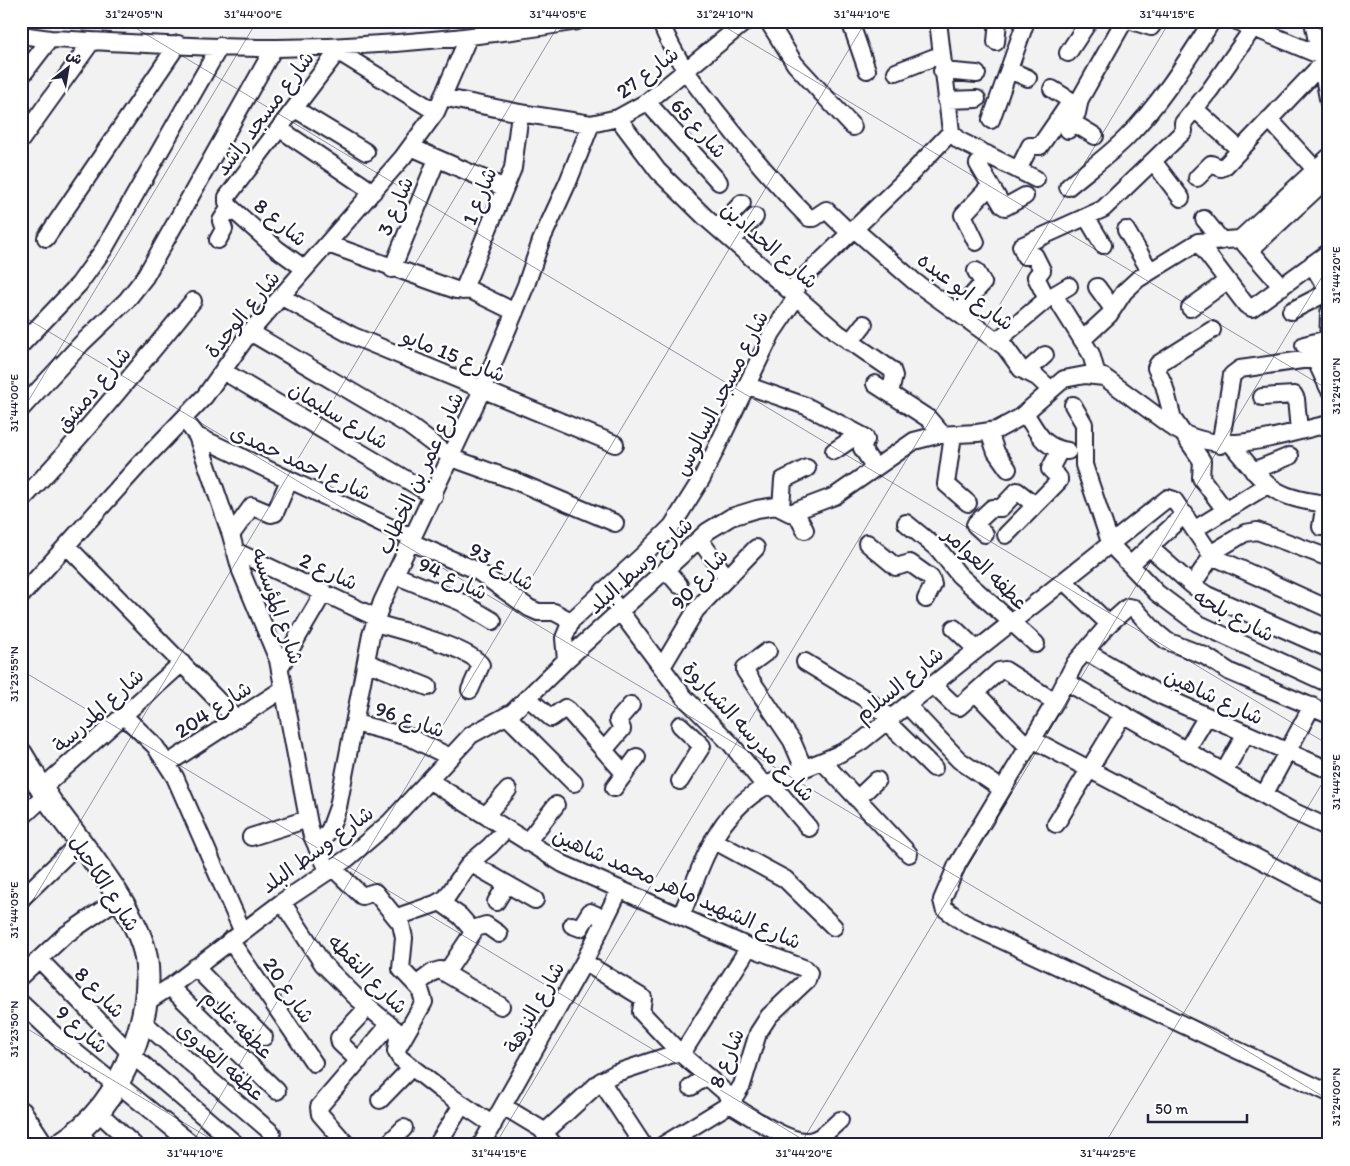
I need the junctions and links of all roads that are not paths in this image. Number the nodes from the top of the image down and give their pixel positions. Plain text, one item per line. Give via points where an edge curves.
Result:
1 (578, 21) edge
2 (660, 21) edge
3 (746, 21) edge
4 (768, 21) edge
5 (850, 21) edge
6 (938, 21) edge
7 (998, 21) edge
8 (1026, 21) edge
9 (1089, 21) edge
10 (1124, 21) edge
11 (1132, 21) edge
12 (1155, 21) edge
13 (1212, 21) edge
14 (1237, 21) edge
15 (1313, 21) edge
16 (1328, 21) edge
17 (1253, 28) junction
18 (1329, 29) edge
19 (21, 35) edge
20 (468, 38) junction
21 (50, 39) junction
22 (92, 41) junction
23 (996, 42) dead end
24 (178, 44) junction
25 (220, 46) junction
26 (274, 48) junction
27 (339, 49) junction
28 (1068, 53) dead end
29 (1323, 58) edge
30 (941, 63) junction
31 (867, 70) dead end
32 (1009, 70) junction
33 (684, 71) junction
34 (896, 72) dead end
35 (977, 74) dead end
36 (21, 77) edge
37 (1028, 78) dead end
38 (1052, 89) dead end
39 (977, 98) dead end
40 (946, 100) junction
41 (647, 102) junction
42 (1075, 103) junction
43 (1329, 103) edge
44 (439, 104) junction
45 (1195, 108) junction
46 (295, 109) junction
47 (520, 113) junction
48 (618, 118) junction
49 (1270, 119) junction
50 (991, 120) dead end
51 (591, 124) junction
52 (853, 127) dead end
53 (280, 129) junction
54 (951, 132) junction
55 (1095, 136) dead end
56 (21, 140) edge
57 (411, 147) junction
58 (1240, 150) junction
59 (366, 152) dead end
60 (987, 154) junction
61 (1329, 157) edge
62 (437, 159) junction
63 (1154, 161) junction
64 (1018, 170) junction
65 (1322, 173) edge
66 (1198, 178) dead end
67 (1036, 179) dead end
68 (719, 182) dead end
69 (990, 186) junction
70 (1068, 187) dead end
71 (505, 188) junction
72 (373, 192) junction
73 (1025, 196) dead end
74 (1181, 198) dead end
75 (742, 203) dead end
76 (230, 207) junction
77 (755, 217) dead end
78 (1087, 218) junction
79 (1204, 218) dead end
80 (718, 228) junction
81 (851, 230) junction
82 (1126, 230) dead end
83 (46, 238) dead end
84 (218, 240) dead end
85 (732, 240) junction
86 (1222, 241) junction
87 (976, 242) dead end
88 (1198, 242) junction
89 (328, 244) junction
90 (1245, 244) junction
91 (1103, 245) dead end
92 (1328, 253) edge
93 (1312, 264) junction
94 (392, 269) junction
95 (305, 270) junction
96 (976, 271) dead end
97 (1150, 271) junction
98 (1227, 281) junction
99 (1069, 286) dead end
100 (1097, 287) dead end
101 (1282, 287) junction
102 (463, 291) junction
103 (1328, 293) edge
104 (797, 296) junction
105 (282, 297) junction
106 (1050, 297) junction
107 (193, 302) dead end
108 (1190, 308) dead end
109 (1113, 309) junction
110 (1291, 311) dead end
111 (515, 312) junction
112 (957, 312) junction
113 (1329, 313) edge
114 (864, 324) dead end
115 (1212, 330) dead end
116 (250, 332) junction
117 (1328, 339) edge
118 (998, 340) junction
119 (1082, 340) junction
120 (850, 342) junction
121 (21, 345) edge
122 (1304, 345) dead end
123 (1045, 355) dead end
124 (1315, 359) junction
125 (223, 371) junction
126 (1026, 372) junction
127 (1097, 375) junction
128 (875, 384) dead end
129 (748, 386) junction
130 (1050, 389) junction
131 (1329, 389) edge
132 (482, 390) junction
133 (890, 393) junction
134 (1262, 397) dead end
135 (1073, 405) dead end
136 (21, 409) edge
137 (1025, 414) junction
138 (184, 419) junction
139 (1329, 424) edge
140 (1299, 430) junction
141 (989, 432) junction
142 (1182, 433) junction
143 (859, 434) junction
144 (948, 435) junction
145 (198, 436) junction
146 (615, 444) dead end
147 (1226, 445) junction
148 (1060, 450) junction
149 (834, 451) dead end
150 (1083, 453) junction
151 (1290, 456) dead end
152 (452, 458) junction
153 (808, 468) dead end
154 (875, 468) junction
155 (1008, 469) dead end
156 (1253, 471) junction
157 (289, 480) junction
158 (1266, 486) junction
159 (434, 496) junction
160 (21, 501) edge
161 (968, 503) dead end
162 (1327, 504) edge
163 (1035, 505) junction
164 (788, 509) junction
165 (1225, 510) junction
166 (1185, 514) junction
167 (616, 523) dead end
168 (906, 523) dead end
169 (1321, 527) dead end
170 (1195, 529) junction
171 (805, 530) dead end
172 (985, 534) dead end
173 (1006, 535) dead end
174 (412, 540) junction
175 (700, 540) junction
176 (233, 543) junction
177 (867, 543) dead end
178 (1111, 545) junction
179 (68, 547) junction
180 (1149, 547) junction
181 (756, 548) dead end
182 (1211, 555) junction
183 (1329, 558) edge
184 (949, 563) junction
185 (1130, 565) junction
186 (667, 571) junction
187 (395, 574) junction
188 (727, 578) junction
189 (933, 580) junction
190 (1064, 581) junction
191 (679, 585) dead end
192 (1195, 587) junction
193 (604, 590) junction
194 (324, 592) junction
195 (21, 596) edge
196 (926, 599) dead end
197 (1164, 599) junction
198 (1329, 608) edge
199 (621, 611) junction
200 (1182, 613) junction
201 (376, 620) junction
202 (571, 620) junction
203 (493, 621) dead end
204 (1012, 622) junction
205 (1148, 623) junction
206 (1109, 624) junction
207 (954, 628) dead end
208 (1036, 644) dead end
209 (976, 649) junction
210 (1329, 649) edge
211 (768, 651) dead end
212 (1084, 651) junction
213 (566, 660) junction
214 (366, 662) junction
215 (805, 662) dead end
216 (182, 663) junction
217 (280, 666) junction
218 (662, 667) junction
219 (1065, 681) junction
220 (932, 684) junction
221 (1329, 684) edge
222 (428, 687) dead end
223 (283, 689) junction
224 (470, 690) dead end
225 (976, 693) junction
226 (528, 698) junction
227 (1055, 702) junction
228 (631, 705) dead end
229 (907, 705) junction
230 (1312, 706) junction
231 (1123, 714) junction
232 (1329, 714) edge
233 (123, 715) junction
234 (507, 716) junction
235 (1207, 716) junction
236 (236, 719) junction
237 (889, 720) junction
238 (355, 723) junction
239 (680, 725) dead end
240 (718, 731) junction
241 (1245, 735) junction
242 (1030, 743) junction
243 (702, 746) junction
244 (605, 749) junction
245 (1186, 751) junction
246 (1287, 752) junction
247 (21, 754) edge
248 (637, 756) dead end
249 (450, 757) junction
250 (823, 762) junction
251 (167, 764) junction
252 (934, 768) dead end
253 (804, 769) junction
254 (1091, 769) junction
255 (1329, 770) edge
256 (1224, 772) junction
257 (624, 774) junction
258 (680, 780) dead end
259 (877, 780) dead end
260 (430, 782) junction
261 (574, 783) dead end
262 (768, 784) junction
263 (614, 788) dead end
264 (1002, 789) junction
265 (508, 790) dead end
266 (44, 791) junction
267 (1264, 795) junction
268 (857, 798) junction
269 (556, 805) dead end
270 (486, 816) junction
271 (21, 818) edge
272 (308, 819) junction
273 (1056, 824) dead end
274 (506, 828) junction
275 (809, 828) dead end
276 (1329, 828) edge
277 (251, 837) dead end
278 (713, 840) junction
279 (80, 842) junction
280 (527, 842) junction
281 (317, 848) junction
282 (909, 854) dead end
283 (470, 863) junction
284 (331, 869) junction
285 (507, 884) junction
286 (620, 889) junction
287 (1329, 896) edge
288 (21, 899) edge
289 (118, 899) junction
290 (535, 900) dead end
291 (282, 902) junction
292 (440, 902) junction
293 (496, 902) dead end
294 (681, 916) junction
295 (397, 917) junction
296 (605, 919) junction
297 (572, 924) dead end
298 (834, 927) dead end
299 (473, 932) junction
300 (499, 934) dead end
301 (236, 935) junction
302 (749, 947) junction
303 (39, 959) junction
304 (584, 962) junction
305 (195, 967) junction
306 (806, 969) joint
307 (446, 973) junction
308 (21, 976) edge
309 (416, 985) junction
310 (170, 987) junction
311 (21, 1003) edge
312 (501, 1006) dead end
313 (368, 1007) junction
314 (144, 1012) junction
315 (390, 1024) junction
316 (264, 1037) dead end
317 (396, 1051) junction
318 (680, 1053) junction
319 (131, 1054) junction
320 (359, 1061) junction
321 (314, 1063) dead end
322 (412, 1067) junction
323 (707, 1076) junction
324 (601, 1081) junction
325 (118, 1085) junction
326 (691, 1087) dead end
327 (277, 1091) dead end
328 (1329, 1093) edge
329 (380, 1100) dead end
330 (732, 1102) junction
331 (462, 1105) junction
332 (503, 1106) junction
333 (21, 1113) edge
334 (99, 1113) junction
335 (840, 1120) dead end
336 (493, 1125) junction
337 (404, 1128) dead end
338 (272, 1133) dead end
339 (84, 1138) edge
340 (549, 1139) edge
341 (42, 1145) edge
342 (59, 1145) edge
343 (134, 1145) edge
344 (193, 1145) edge
345 (237, 1145) edge
346 (347, 1145) edge
347 (387, 1145) edge
348 (437, 1145) edge
349 (481, 1145) edge
350 (643, 1145) edge
351 (663, 1145) edge

1 - 20 street
2 - 33 street
3 - 33 street, شارع 27
4 - 52 street via 795,64
5 - 31 street
6 - 30 street
7 - 23 street
8 - 32 street
9 - 28 street
10 - 42 street
11 - 12 street via 1151,27
13 - 70 street via 1129,144
14 - 17 street
15 - 29 street
16 - 18 street
17 - 29 street
17 - 45 street
19 - 21 street
20 - 27 street
20 - 44 street, شارع الوحدة
21 - 22 street
21 - 36 street
22 - 24 street
22 - 56 street
24 - 25 street
24 - 83 street
25 - 26 street
25 - 121 street via 104,249 79,284
26 - 27 street
26 - 136 street via 145,277 127,300
27 - 44 street
27 - 46 street, شارع مسجد راشد
29 - 43 street
29 - 49 street
30 - 34 street
30 - 35 street
30 - 40 street
32 - 37 street
32 - 50 street
33 - 41 street, شارع 27
33 - 81 street, شارع ابو عبده via 761,167 805,214 812,219 827,211
38 - 42 street
39 - 40 street
40 - 54 street
41 - 48 street, شارع 27
41 - 68 street, شارع 65
42 - 55 street via 1070,126
42 - 64 street via 1040,146 1030,146
44 - 47 street, شارع 27
44 - 57 street, شارع الوحدة
45 - 58 street
45 - 63 street via 1182,124 1184,131
46 - 53 street, شارع مسجد راشد
46 - 59 street
47 - 51 street, شارع 27
47 - 71 street, شارع 1 via 513,168
48 - 51 street, شارع 27
48 - 80 street, شارع الحدادين via 658,171
49 - 58 street
49 - 65 street
51 - 111 street, شارع عمر بن الخطاب via 541,241
53 - 72 street
53 - 76 street, شارع مسجد راشد via 230,192 227,202
54 - 60 street
54 - 81 street, شارع مسجد السالوس
57 - 62 street
57 - 72 street, شارع الوحدة
58 - 66 street via 1223,167 1211,164
60 - 64 street
60 - 69 street via 978,164
61 - 65 street
62 - 71 street
62 - 94 street, شارع 3
63 - 74 street
63 - 78 street via 1120,203
64 - 67 street
65 - 90 street
69 - 73 street via 1003,206
69 - 87 street via 963,215
71 - 102 street, شارع 1
72 - 89 street, شارع الوحدة
75 - 80 street
76 - 84 street, شارع مسجد راشد via 221,221 224,230
76 - 95 street, شارع 8
77 - 85 street
78 - 91 street
78 - 106 street via 1021,246 1025,256 1035,256 1042,266 1036,277
79 - 86 street
80 - 85 street, شارع الحدادين
81 - 104 street, شارع مسجد السالوس via 796,286
81 - 112 street, شارع ابو عبده
82 - 97 street
85 - 104 street, شارع الحدادين via 773,285
86 - 88 street
86 - 90 street
88 - 97 street
88 - 98 street
89 - 94 street
89 - 95 street, شارع الوحدة
90 - 101 street
92 - 93 street
93 - 101 street
93 - 103 street
94 - 102 street
95 - 105 street, شارع الوحدة
96 - 112 street via 983,283
97 - 109 street via 1130,285
98 - 101 street via 1252,308
98 - 108 street
99 - 106 street
100 - 109 street
102 - 111 street via 472,291
103 - 110 street
104 - 120 street, شارع الحدادين
104 - 129 street, شارع مسجد السالوس via 772,333
105 - 116 street, شارع الوحدة
105 - 132 street, شارع 15 مايو via 354,336
106 - 118 street
106 - 119 street
107 - 160 street, شارع دمشق via 129,381
109 - 119 street
111 - 132 street, شارع عمر بن الخطاب
112 - 118 street, شارع ابو عبده
113 - 117 street
114 - 120 street
115 - 142 street via 1157,366 1173,419
116 - 125 street, شارع الوحدة
116 - 152 street via 408,425
117 - 122 street
117 - 124 street via 1326,354
118 - 126 street, شارع ابو عبده
119 - 127 street via 1093,358
120 - 133 street, شارع الحدادين via 893,372
123 - 126 street
124 - 131 street
124 - 147 street via 1235,372 1230,380
125 - 138 street, شارع الوحدة
125 - 159 street, شارع سليمان
126 - 130 street, شارع ابو عبده
127 - 130 street, شارع وسط البلد via 1074,376
127 - 142 street via 1110,380
128 - 133 street
129 - 143 street via 806,406
129 - 193 street, شارع مسجد السالوس via 734,408 702,478 672,526
130 - 137 street, شارع وسط البلد
132 - 146 street, شارع 15 مايو
132 - 152 street, شارع عمر بن الخطاب
133 - 144 street via 929,418
134 - 140 street via 1294,395
135 - 150 street via 1084,424
137 - 141 street, شارع وسط البلد
137 - 148 street via 1046,443
138 - 145 street, شارع المؤسسه
138 - 179 street, شارع الوحدة via 138,466
139 - 140 street
140 - 147 street
141 - 144 street, شارع وسط البلد
141 - 155 street via 996,452
142 - 147 street via 1198,440
142 - 165 street via 1202,461 1201,478
143 - 149 street
143 - 154 street via 866,438 862,448
144 - 154 street, شارع وسط البلد via 914,441
144 - 161 street via 946,484
145 - 157 street, شارع احمد حمدى
145 - 176 street, شارع المؤسسه
147 - 156 street
148 - 150 street
148 - 163 street via 1050,469 1060,480
150 - 178 street via 1084,465
151 - 156 street
152 - 159 street, شارع عمر بن الخطاب
152 - 167 street
153 - 164 street via 783,480
154 - 164 street, شارع وسط البلد via 834,496
156 - 158 street
157 - 174 street, شارع احمد حمدى
157 - 176 street via 275,513 252,506
158 - 162 street via 1295,500
158 - 165 street
159 - 174 street, شارع عمر بن الخطاب
162 - 169 street
163 - 172 street via 1017,491 1001,508 992,508 976,523
163 - 173 street
164 - 171 street
164 - 175 street, شارع وسط البلد via 776,506 731,517
165 - 170 street
166 - 170 street
166 - 178 street, شارع السلام via 1173,498 1168,498
166 - 180 street
168 - 184 street, عطفه العوامر via 939,550
170 - 182 street
174 - 187 street, شارع عمر بن الخطاب
174 - 202 street, شارع 93 via 476,570 529,608 538,612 554,612
175 - 186 street, شارع وسط البلد
175 - 188 street
176 - 194 street, شارع 2
176 - 217 street, شارع المؤسسه via 241,571
177 - 189 street via 896,567 910,563
178 - 185 street, شارع بلحه
178 - 190 street, شارع السلام
179 - 195 street, شارع الوحدة
179 - 216 street
180 - 185 street
180 - 192 street
181 - 188 street, شارع 90
182 - 183 street via 1245,533 1258,531
182 - 192 street
182 - 198 street
184 - 189 street
184 - 204 street, عطفه العوامر
185 - 197 street, شارع بلحه
186 - 191 street
186 - 199 street, شارع وسط البلد
187 - 201 street, شارع عمر بن الخطاب
187 - 203 street, شارع 94 via 456,600
188 - 218 street, شارع 90 via 690,618
189 - 196 street
190 - 204 street, شارع السلام
190 - 206 street
192 - 200 street
192 - 210 street
193 - 199 street, شارع مدرسه الشباروة
193 - 202 street, شارع مسجد السالوس
194 - 201 street, شارع 2
194 - 217 street
197 - 200 street, شارع بلحه
197 - 205 street
199 - 213 street, شارع وسط البلد
199 - 218 street, شارع مدرسه الشباروة
200 - 221 street, شارع بلحه via 1214,632
201 - 214 street, شارع عمر بن الخطاب
201 - 224 street, شارع 2 via 476,660 481,670
202 - 213 street via 564,638
204 - 208 street, عطفه العوامر
204 - 209 street, شارع السلام
205 - 206 street via 1131,607
205 - 230 street via 1161,637 1175,645
206 - 212 street
207 - 209 street
209 - 220 street, شارع السلام
211 - 253 street via 749,663 745,671 792,741
212 - 219 street
212 - 235 street, شارع شاهين via 1154,692
213 - 226 street, شارع وسط البلد
214 - 222 street
214 - 238 street, شارع عمر بن الخطاب
215 - 237 street via 864,698
216 - 233 street, شارع المدرسة
216 - 236 street
217 - 223 street, شارع المؤسسه
218 - 240 street, شارع مدرسه الشباروة via 684,697
219 - 227 street
219 - 231 street
220 - 225 street via 957,708
220 - 229 street, شارع السلام
223 - 236 street, شارع 204
223 - 272 street, شارع المؤسسه
225 - 227 street via 999,671 1005,670
225 - 242 street
226 - 234 street, شارع وسط البلد
226 - 244 street via 551,718 565,708
227 - 242 street
228 - 244 street via 618,720 622,729
229 - 237 street, شارع السلام
229 - 264 street via 963,763
230 - 232 street
230 - 246 street
231 - 245 street
231 - 254 street
233 - 251 street, شارع 20 via 155,746
233 - 266 street, شارع المدرسة
234 - 249 street, شارع وسط البلد via 471,735
234 - 261 street
235 - 241 street, شارع شاهين
235 - 245 street
236 - 251 street, شارع 204
237 - 250 street, شارع السلام via 854,746
237 - 252 street
238 - 249 street, شارع 96 via 409,737
238 - 281 street, شارع عمر بن الخطاب via 338,807 330,829
239 - 243 street
240 - 243 street
240 - 262 street, شارع مدرسه الشباروة via 760,780
241 - 246 street, شارع شاهين
241 - 256 street
242 - 254 street
242 - 264 street
243 - 258 street
244 - 257 street
245 - 256 street
246 - 255 street, شارع شاهين
246 - 267 street
247 - 266 street, شارع الكاحيل
248 - 257 street
249 - 260 street, شارع وسط البلد
250 - 253 street, شارع السلام
250 - 268 street
251 - 301 street, شارع 20
253 - 262 street, شارع السلام
254 - 273 street
254 - 287 street
256 - 267 street
257 - 263 street
259 - 268 street
260 - 270 street, شارع الشهيد ماهر محمد شاهين
260 - 284 street, شارع وسط البلد via 390,822
262 - 275 street, شارع مدرسه الشباروة
262 - 278 street, شارع السلام via 728,815
264 - 328 street via 957,865 944,894 942,903 950,914
265 - 270 street
266 - 271 street, شارع المدرسة
266 - 279 street, شارع الكاحيل
267 - 276 street
268 - 282 street
269 - 280 street
270 - 274 street, شارع الشهيد ماهر محمد شاهين
272 - 277 street
272 - 281 street, شارع المؤسسه
274 - 280 street, شارع الشهيد ماهر محمد شاهين
274 - 283 street
278 - 294 street, شارع السلام
278 - 298 street via 785,878
279 - 288 street
279 - 289 street, شارع الكاحيل
280 - 286 street, شارع الشهيد ماهر محمد شاهين via 564,864
281 - 284 street, شارع المؤسسه
283 - 285 street
283 - 292 street via 451,892
284 - 291 street, شارع وسط البلد
284 - 295 street, شارع المؤسسه via 362,896 375,892
285 - 290 street
285 - 293 street
286 - 294 street, شارع الشهيد ماهر محمد شاهين
286 - 296 street, شارع النزهة
289 - 303 street via 64,936
289 - 314 street, شارع الكاحيل via 139,933 146,956 148,979
291 - 301 street, شارع وسط البلد
291 - 313 street, شارع النقطه via 324,964
292 - 295 street
292 - 299 street via 460,916
294 - 302 street, شارع الشهيد ماهر محمد شاهين
295 - 309 street via 404,938 401,969
296 - 297 street via 590,912 580,928
296 - 304 street, شارع النزهة
299 - 300 street via 486,925
299 - 307 street
301 - 305 street, شارع وسط البلد
301 - 321 street, شارع 20
302 - 306 street, شارع الشهيد ماهر محمد شاهين
302 - 318 street via 686,1050
303 - 308 street
303 - 319 street, شارع 8
304 - 318 street via 643,998 641,1012
304 - 332 street, شارع النزهة
305 - 310 street, شارع وسط البلد
305 - 316 street
306 - 330 street, شارع 8 via 809,973 807,980 769,1016 758,1033 742,1085
307 - 309 street via 440,970 433,972
307 - 312 street
309 - 317 street via 423,993 423,1007
310 - 314 street, شارع وسط البلد
310 - 327 street, عطفه غلام
311 - 325 street, شارع 9 via 58,1038
313 - 315 street, شارع النقطه
313 - 320 street via 339,1038 340,1043
314 - 319 street, شارع الكاحيل
314 - 338 street, عطفه العدوى
315 - 317 street, شارع النقطه via 398,1034
315 - 320 street
317 - 322 street
318 - 323 street
318 - 324 street via 616,1073
319 - 325 street, شارع الكاحيل
319 - 345 street, شارع 8
320 - 346 street via 318,1111
322 - 329 street
322 - 331 street
323 - 326 street
323 - 330 street
324 - 340 street
324 - 350 street
325 - 334 street, شارع الكاحيل
325 - 344 street, شارع 9
330 - 335 street via 793,1139 809,1142 822,1136
330 - 351 street, شارع 8
331 - 336 street
331 - 348 street
332 - 336 street, شارع النزهة
332 - 340 street
333 - 341 street
334 - 339 street, شارع الكاحيل
334 - 343 street
336 - 349 street, شارع النزهة
337 - 347 street
339 - 342 street, شارع الكاحيل

